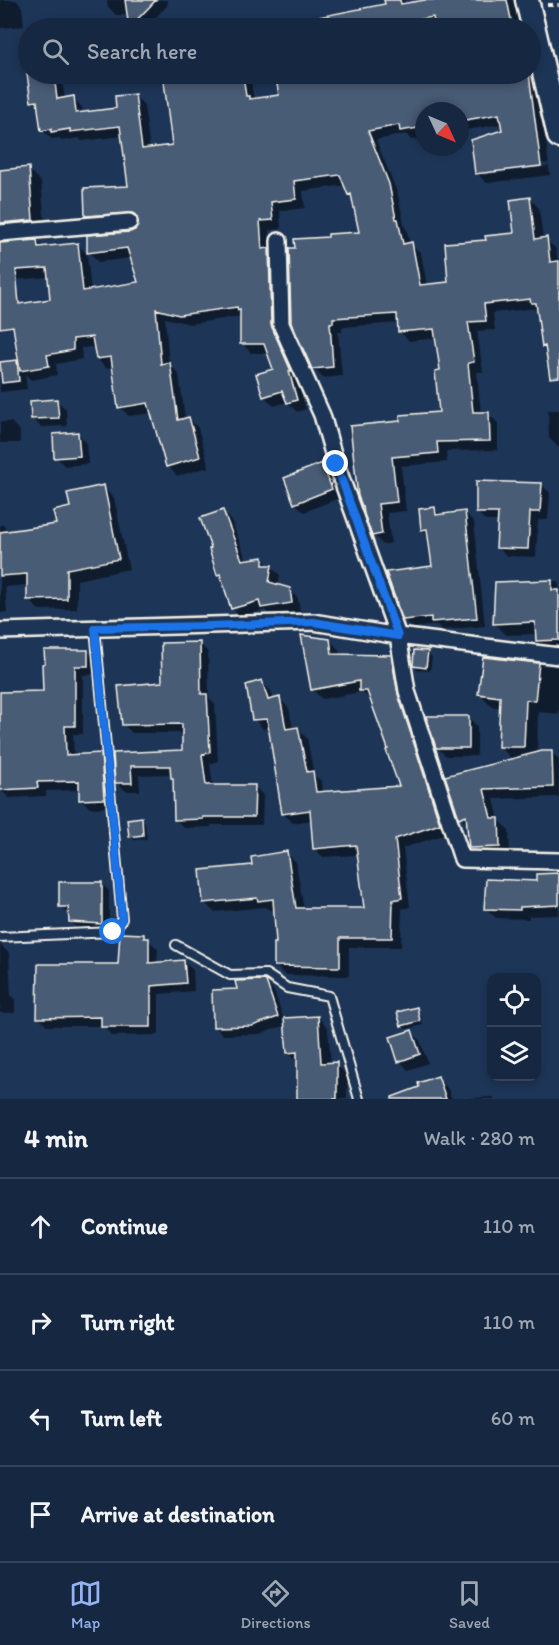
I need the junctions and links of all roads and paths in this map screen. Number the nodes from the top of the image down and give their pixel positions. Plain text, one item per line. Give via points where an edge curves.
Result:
1 (527, 0) edge
2 (531, 18) edge
3 (541, 60) edge
4 (559, 136) edge
5 (129, 222) dead end
6 (0, 234) edge
7 (279, 241) dead end
8 (95, 628) junction
9 (0, 631) edge
10 (398, 636) junction
11 (559, 656) edge
12 (559, 861) edge
13 (0, 937) edge
14 (177, 945) dead end
15 (358, 1099) edge

1 - 2 street
3 - 4 street
5 - 6 street
7 - 10 street via 281,324 322,415
8 - 9 street
8 - 10 street via 313,622
8 - 13 lane via 122,919 113,932
10 - 11 street
10 - 12 street via 407,690 462,859
14 - 15 lane via 230,975 266,974 287,988 329,996

